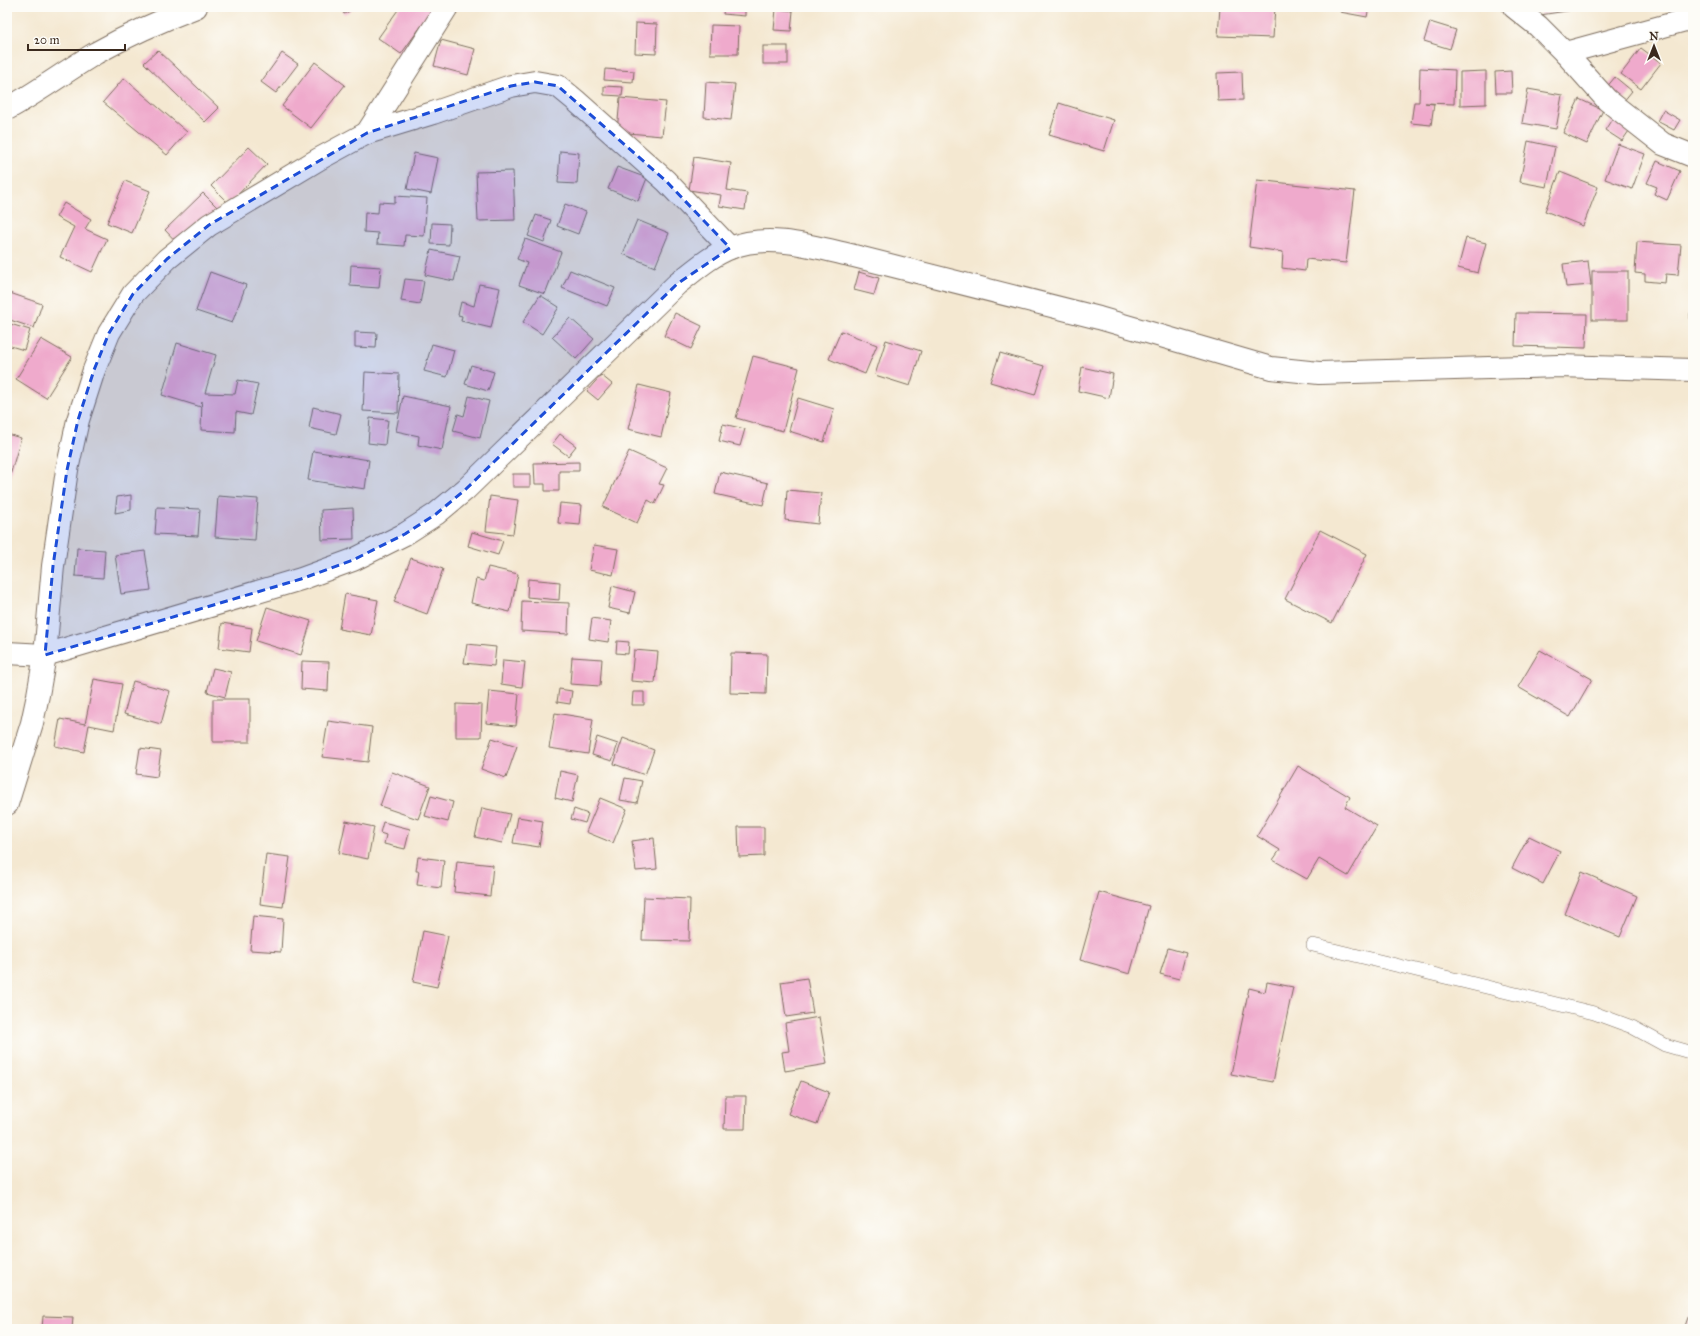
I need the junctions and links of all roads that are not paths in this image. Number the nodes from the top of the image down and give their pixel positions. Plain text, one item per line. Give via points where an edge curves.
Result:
1 (196, 7) edge
2 (446, 7) edge
3 (1514, 7) edge
4 (1693, 18) edge
5 (1565, 53) junction
6 (7, 109) edge
7 (367, 133) junction
8 (1693, 156) edge
9 (730, 248) junction
10 (1693, 370) edge
11 (7, 653) edge
12 (45, 655) junction
13 (7, 804) edge
14 (1314, 945) dead end
15 (1693, 1053) edge

1 - 6 street via 124,38
2 - 7 street
3 - 5 street
4 - 5 street
5 - 8 street via 1607,100 1663,144
7 - 9 street via 511,86 534,82 558,86 666,181
7 - 12 street via 209,225 167,259 133,294 109,333 78,420 67,470 53,566
9 - 10 street via 750,242 814,246 1099,318 1271,368 1319,373 1559,366
9 - 12 street via 677,284 466,489 436,514 405,534 353,560 301,579
11 - 12 street
12 - 13 street via 32,723
14 - 15 lane via 1594,1013 1632,1027 1665,1045

